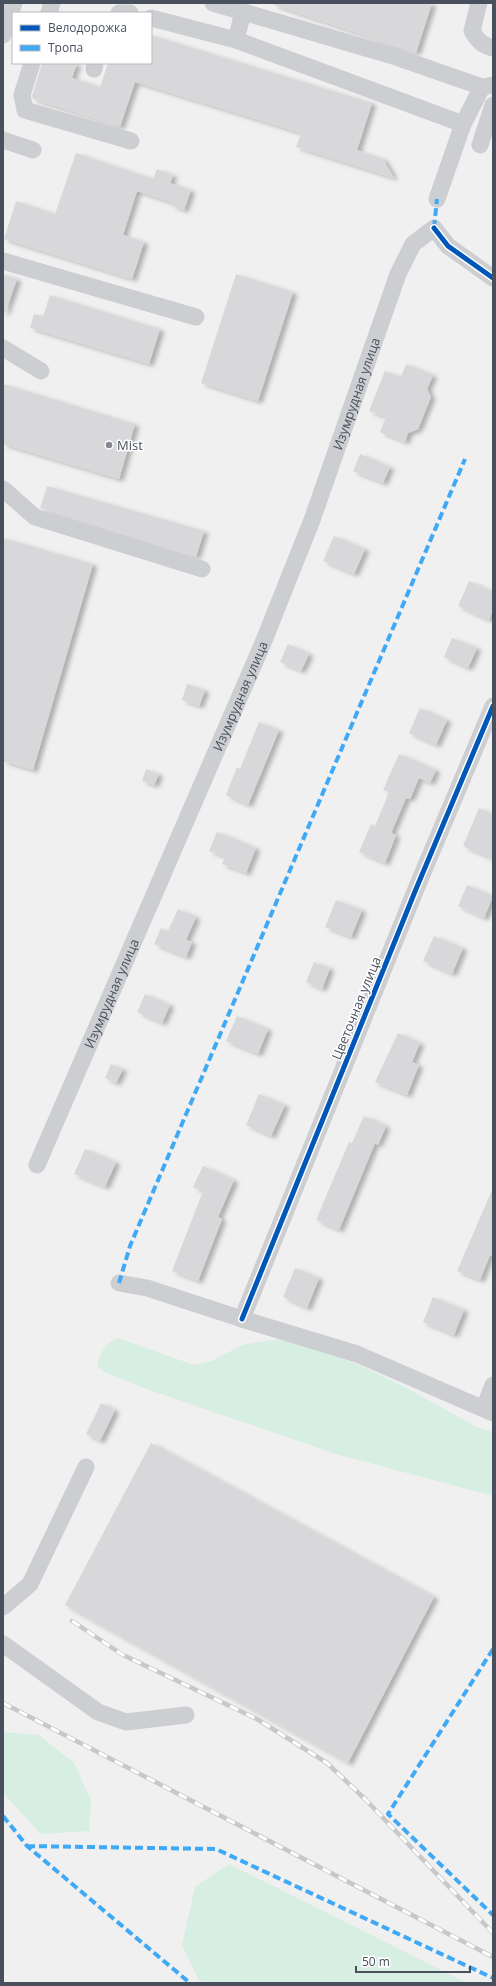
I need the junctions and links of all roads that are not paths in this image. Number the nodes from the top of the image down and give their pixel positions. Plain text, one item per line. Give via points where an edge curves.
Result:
1 (14, 3) edge
2 (213, 3) edge
3 (480, 3) edge
4 (243, 12) junction
5 (152, 18) edge
6 (3, 35) edge
7 (236, 40) junction
8 (493, 48) edge
9 (32, 64) edge
10 (487, 86) edge
11 (493, 105) edge
12 (463, 124) junction
13 (3, 140) edge
14 (131, 141) dead end
15 (480, 145) dead end
16 (33, 150) dead end
17 (437, 199) dead end
18 (3, 261) edge
19 (493, 278) edge
20 (196, 317) dead end
21 (3, 348) edge
22 (41, 371) dead end
23 (3, 489) edge
24 (202, 569) dead end
25 (493, 706) edge
26 (37, 1165) dead end
27 (119, 1283) dead end
28 (242, 1319) junction
29 (493, 1385) edge
30 (489, 1410) edge
31 (86, 1467) dead end
32 (3, 1608) edge
33 (3, 1644) edge
34 (186, 1715) dead end

1 - 6 street
2 - 4 street
3 - 8 street via 472,31 479,42
4 - 7 street
4 - 10 street
5 - 7 street
7 - 12 street
9 - 14 street via 22,95 25,110
10 - 12 street
11 - 15 street
12 - 17 street
13 - 16 street
18 - 20 street
19 - 26 street, Изумрудная улица via 448,246 434,228 413,244 398,274 312,520 263,643
21 - 22 street
23 - 24 street via 35,517
25 - 28 street, Цветочная улица via 416,888
27 - 28 street via 147,1288
28 - 30 street via 357,1354
29 - 30 street
31 - 32 street via 30,1584
33 - 34 street via 98,1712 126,1722

